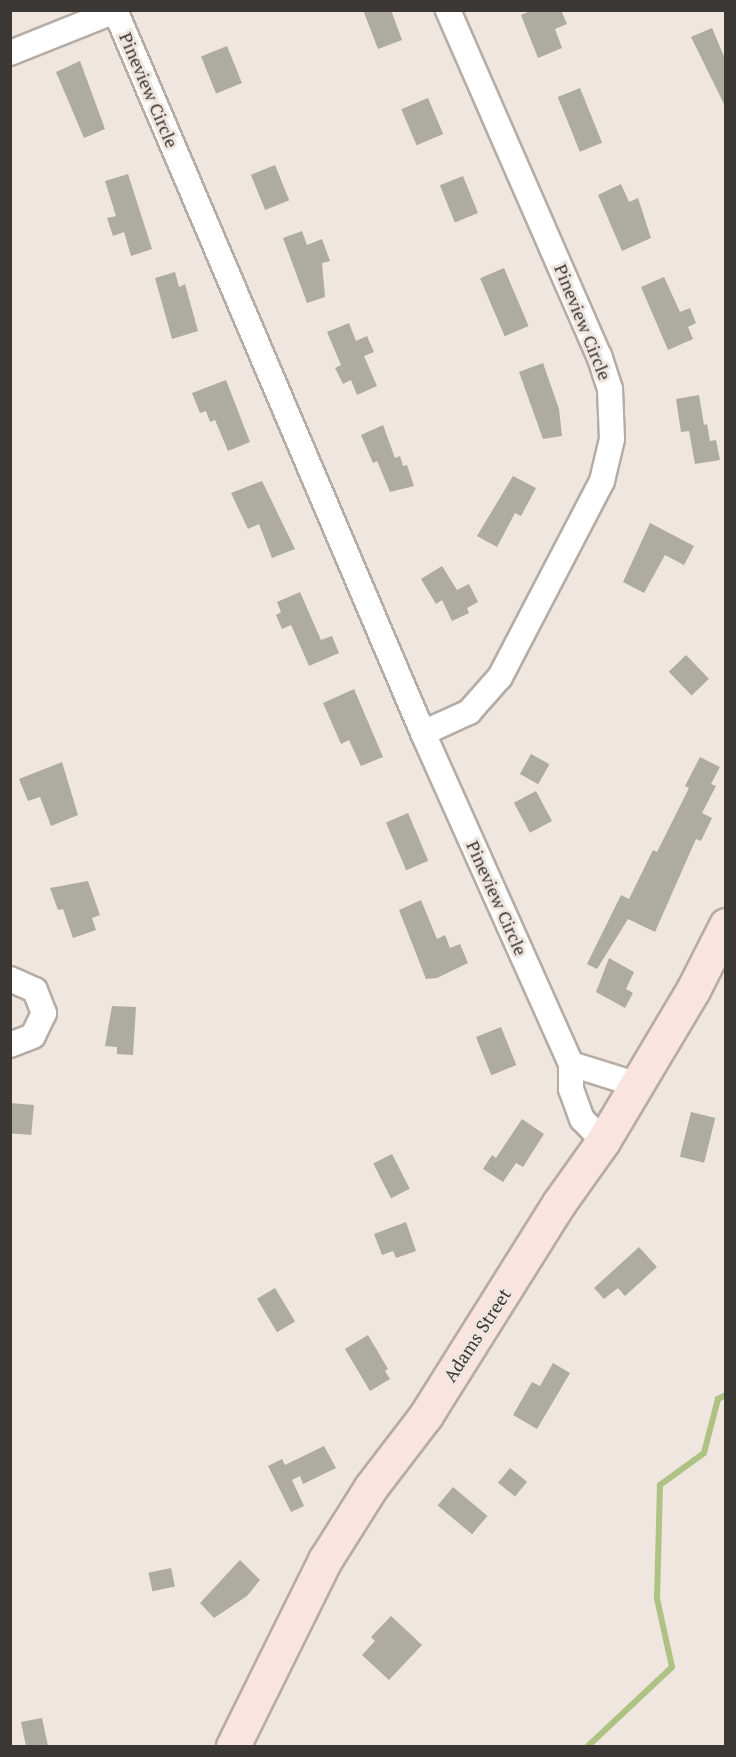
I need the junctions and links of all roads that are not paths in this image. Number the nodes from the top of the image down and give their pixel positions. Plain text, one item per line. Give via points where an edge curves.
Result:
1 (448, 10) edge
2 (115, 11) edge
3 (10, 53) edge
4 (423, 733) junction
5 (726, 925) edge
6 (10, 979) edge
7 (10, 1045) edge
8 (571, 1064) junction
9 (635, 1084) junction
10 (603, 1142) junction
11 (233, 1746) edge

1 - 4 street, Pineview Circle via 599,356 610,389 612,439 597,490 500,677 470,712
2 - 3 street
2 - 4 street, Pineview Circle
4 - 8 street, Pineview Circle
5 - 9 street, Adams Street via 693,990
6 - 7 street via 35,990 44,1013 33,1036
8 - 9 street
8 - 10 street, Pineview Circle via 571,1089 582,1119
9 - 10 street, Adams Street
10 - 11 street, Adams Street via 559,1203 426,1414 370,1487 331,1551

